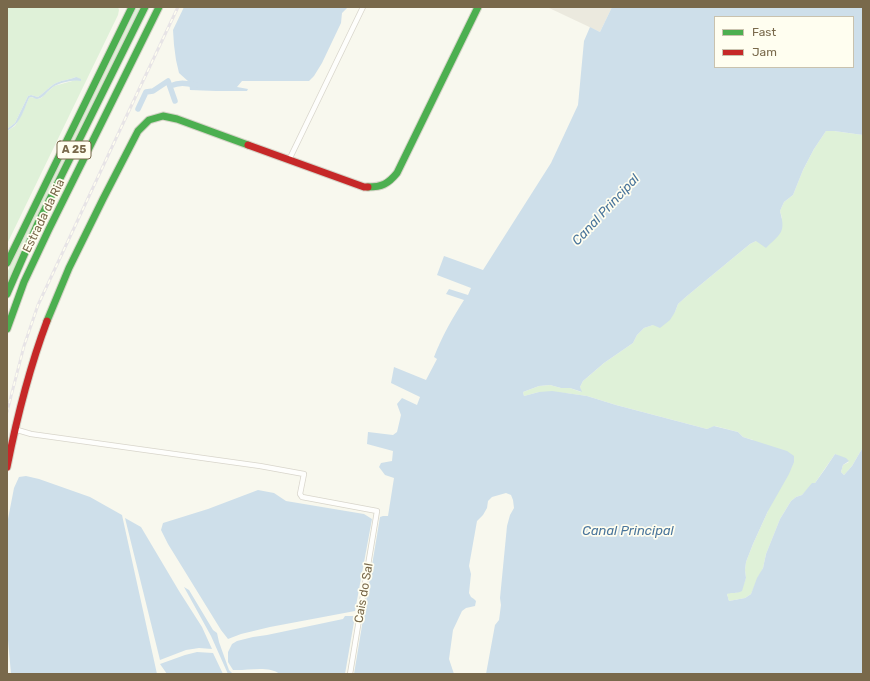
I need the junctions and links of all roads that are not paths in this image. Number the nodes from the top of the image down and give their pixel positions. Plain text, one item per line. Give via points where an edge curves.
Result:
1 (132, 7) edge
2 (145, 7) edge
3 (159, 7) edge
4 (363, 7) edge
5 (478, 7) edge
6 (290, 160) junction
7 (7, 264) edge
8 (7, 294) edge
9 (7, 328) edge
10 (14, 429) junction
11 (7, 467) edge
12 (350, 674) edge

1 - 7 main road, A 25
2 - 8 main road, A 25 via 38,223
3 - 9 main road, Estrada da Ria via 33,262
4 - 6 street
5 - 6 main road via 397,173 391,180 380,187 364,187
6 - 10 main road via 177,119 163,116 149,120 138,132 56,298 31,367
10 - 11 main road
10 - 12 street, Cais do Sal via 31,434 304,474 300,494 302,497 377,511

